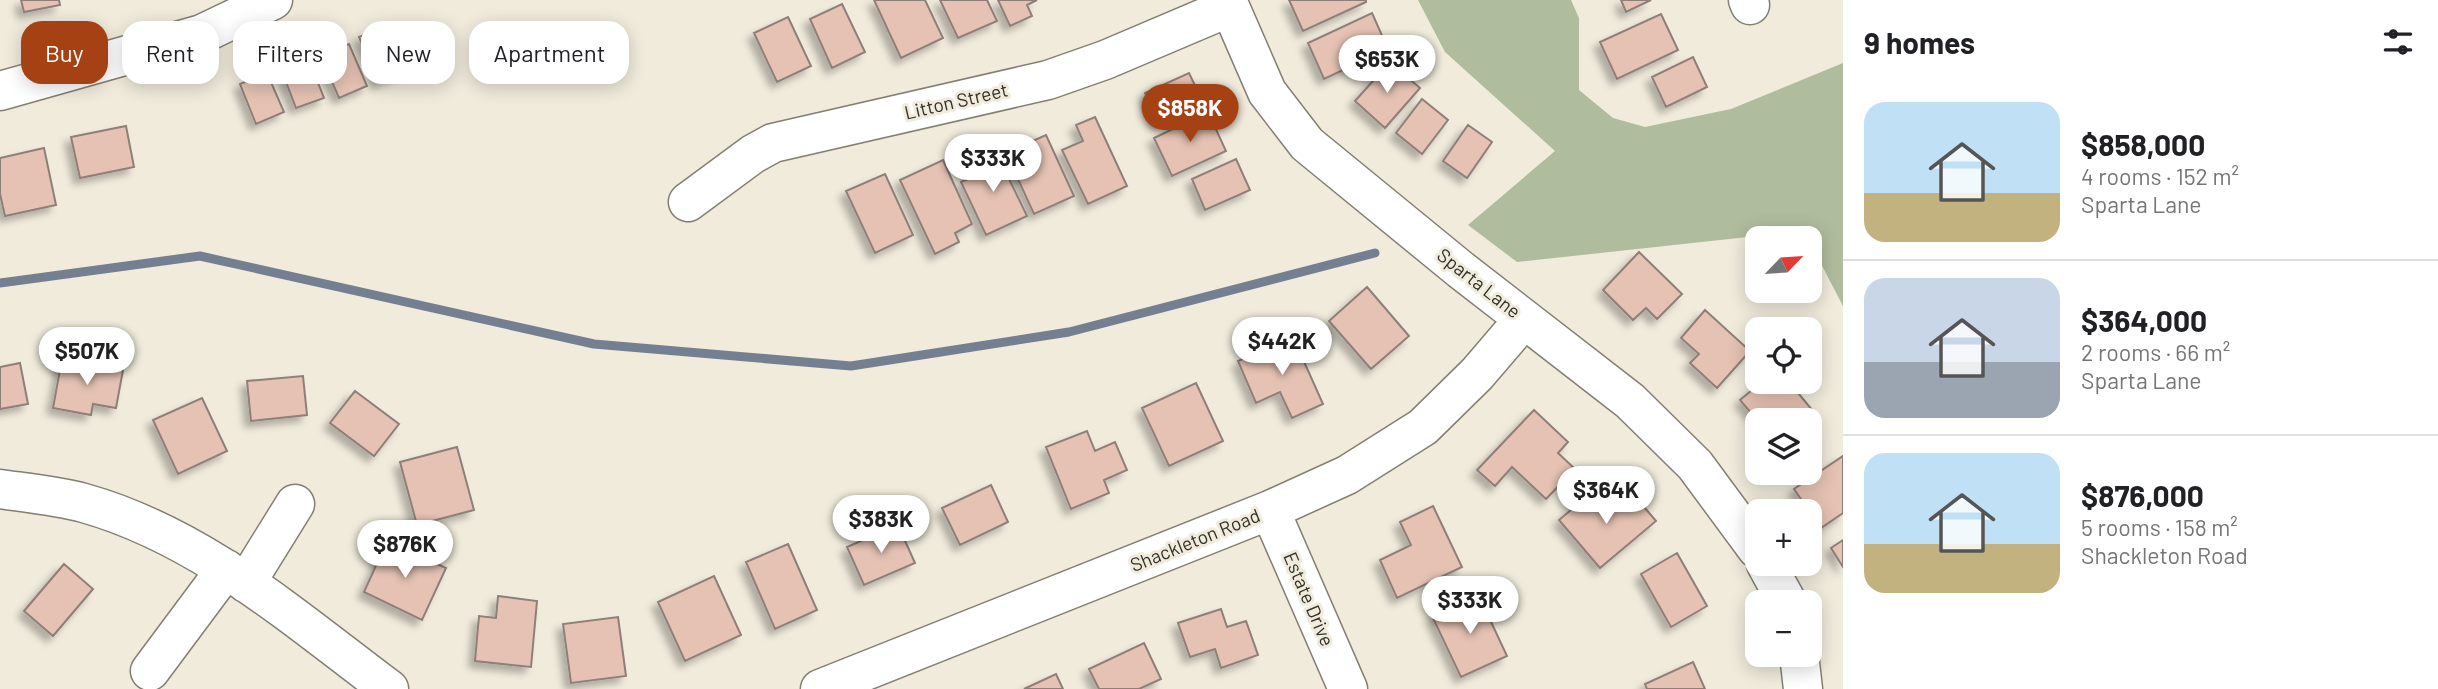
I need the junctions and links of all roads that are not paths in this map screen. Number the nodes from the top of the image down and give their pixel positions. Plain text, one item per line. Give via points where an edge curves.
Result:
1 (272, 0) edge
2 (1228, 3) edge
3 (0, 92) edge
4 (688, 202) dead end
5 (1524, 319) junction
6 (0, 489) edge
7 (295, 505) dead end
8 (1270, 510) junction
9 (1745, 532) edge
10 (236, 576) junction
11 (1800, 667) edge
12 (150, 671) dead end
13 (842, 685) edge
14 (389, 689) edge
15 (1348, 689) edge
16 (1803, 689) edge

1 - 3 street via 202,34
2 - 4 street, Litton Street via 1105,60 1048,80 773,143
2 - 5 street, Sparta Lane via 1268,92 1307,144
5 - 8 street, Shackleton Road via 1423,427 1347,474
5 - 9 street, Sparta Lane via 1630,401 1716,492
6 - 10 street via 85,503 151,528
7 - 10 street
8 - 13 street, Shackleton Road
8 - 15 street, Estate Drive
10 - 12 street
10 - 14 street
11 - 16 street

